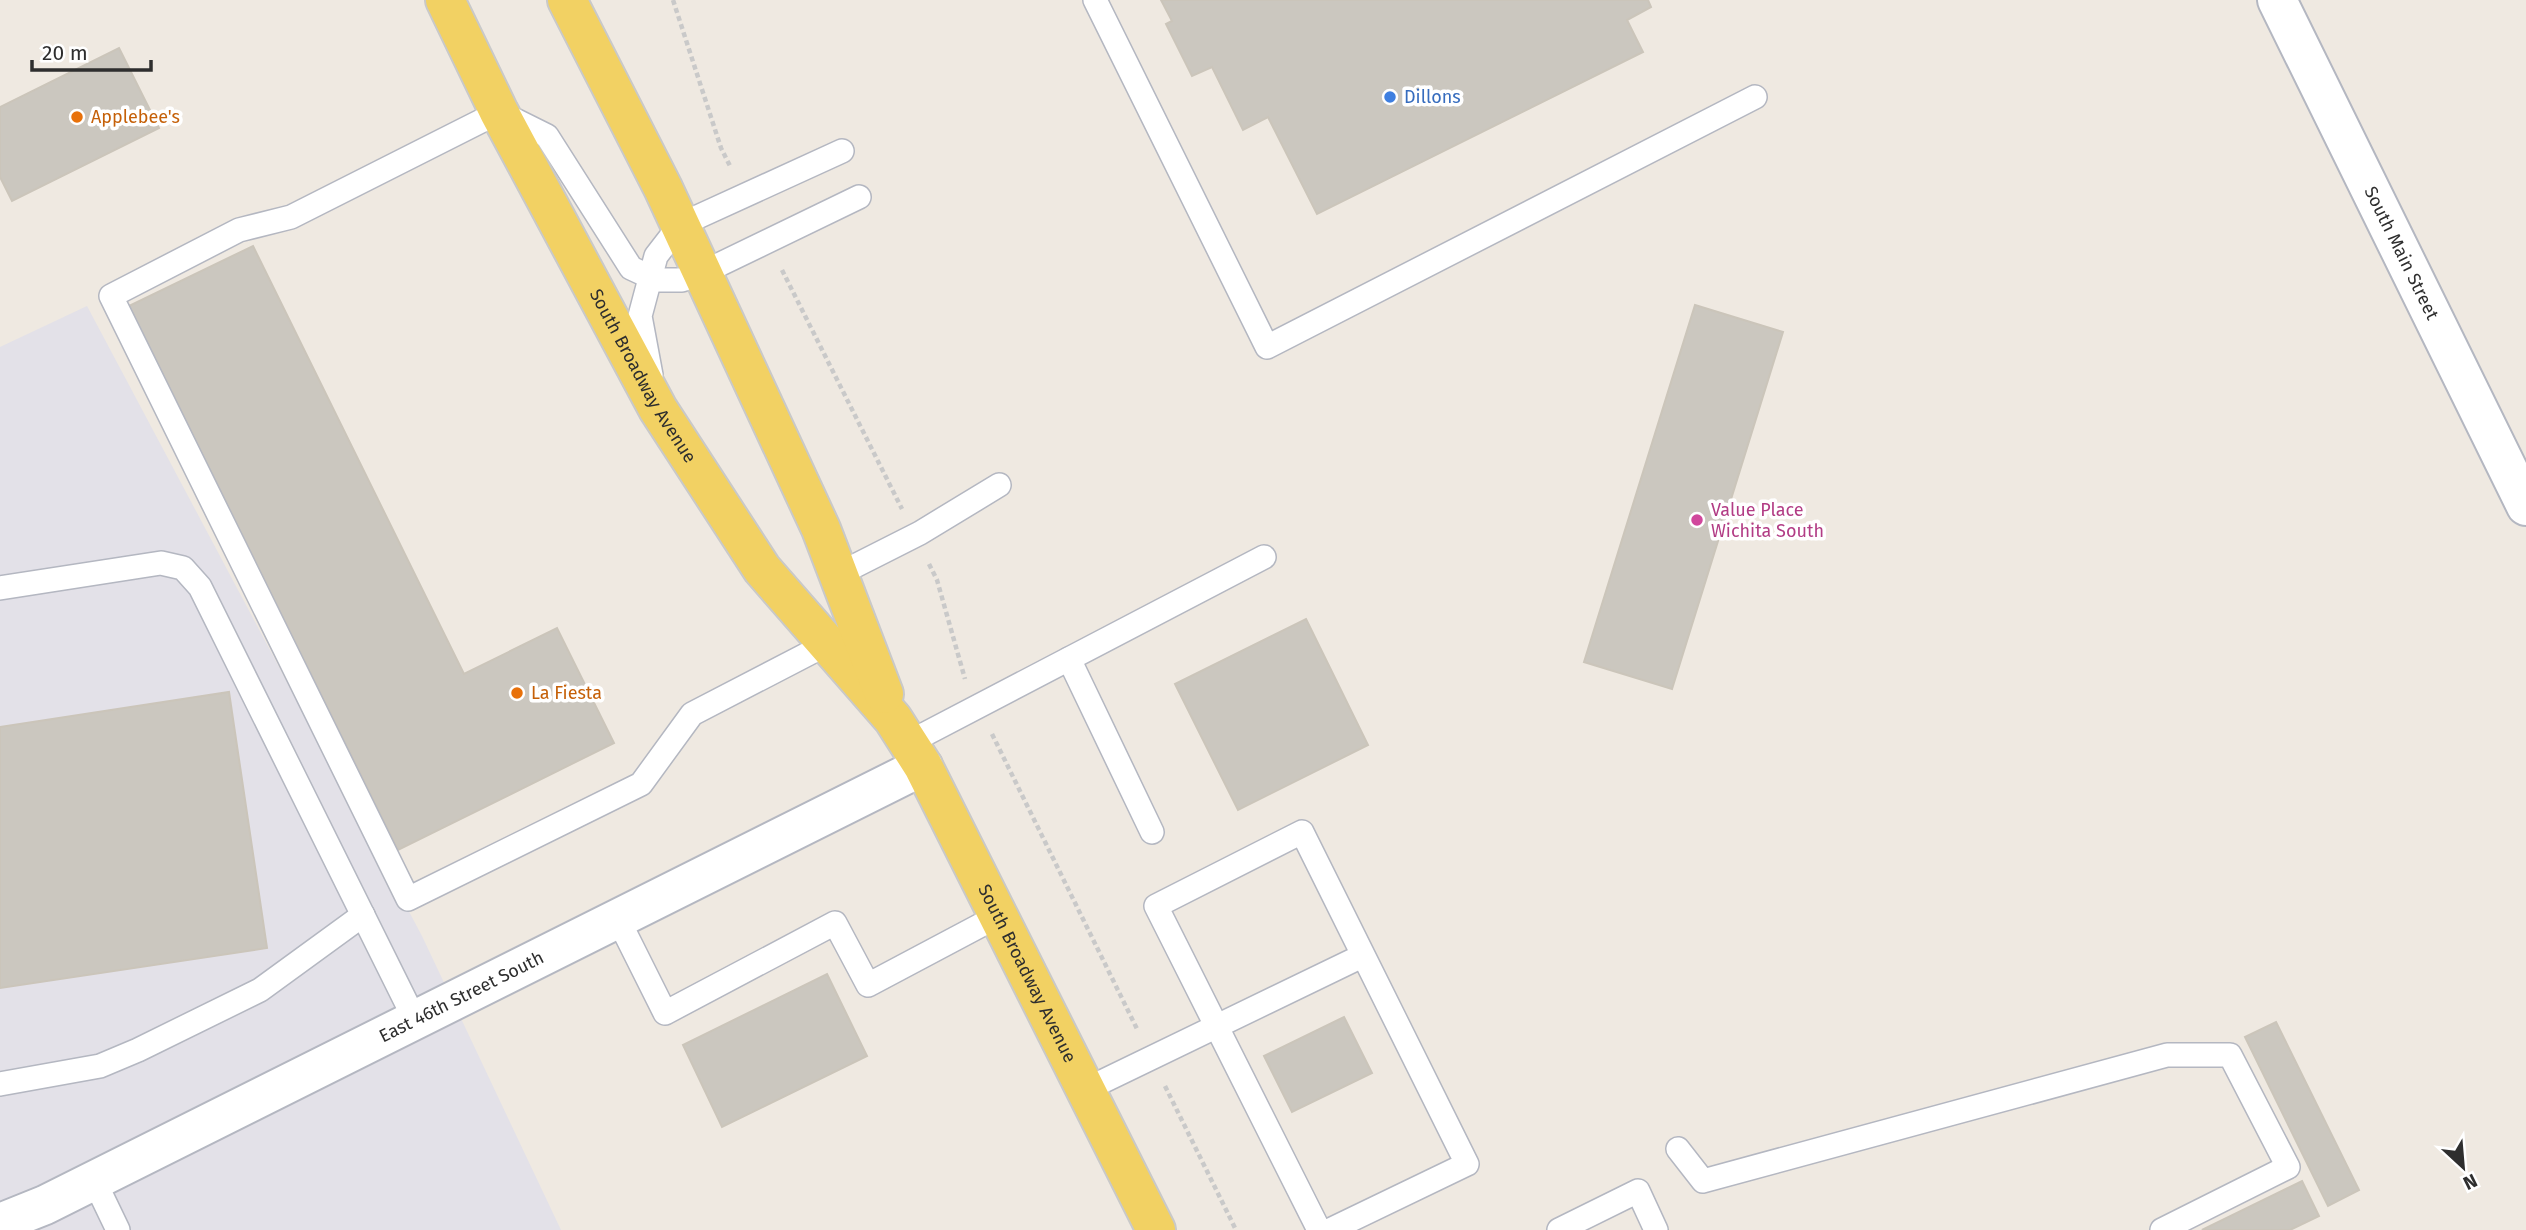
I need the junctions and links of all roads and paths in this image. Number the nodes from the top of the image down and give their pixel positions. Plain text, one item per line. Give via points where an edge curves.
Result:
1 (445, 0) edge
2 (567, 0) edge
3 (673, 0) edge
4 (1095, 0) edge
5 (2277, 0) edge
6 (1755, 97) dead end
7 (499, 113) junction
8 (842, 151) dead end
9 (745, 195) junction
10 (859, 197) dead end
11 (680, 225) junction
12 (768, 241) junction
13 (702, 273) junction
14 (650, 277) junction
15 (658, 409) junction
16 (999, 485) dead end
17 (2526, 506) edge
18 (915, 535) junction
19 (1264, 557) dead end
20 (839, 574) junction
21 (0, 588) edge
22 (827, 644) junction
23 (1069, 659) junction
24 (979, 706) junction
25 (908, 743) junction
26 (1152, 832) dead end
27 (362, 915) junction
28 (998, 916) junction
29 (618, 919) junction
30 (1362, 956) junction
31 (415, 1020) junction
32 (1217, 1026) junction
33 (1151, 1058) junction
34 (0, 1084) edge
35 (1086, 1090) junction
36 (1678, 1149) dead end
37 (94, 1180) junction
38 (0, 1223) edge
39 (118, 1230) edge
40 (1156, 1230) edge
41 (1236, 1230) edge
42 (1319, 1230) edge
43 (1330, 1230) edge
44 (1559, 1230) edge
45 (1656, 1230) edge
46 (2162, 1230) edge

1 - 7 main road, South Broadway Avenue
2 - 11 main road, South Broadway Avenue
3 - 9 path via 721,148
4 - 6 lane via 1267,347
5 - 17 street, South Main Street
7 - 14 lane via 547,136 631,268
7 - 15 main road, South Broadway Avenue
7 - 22 lane via 291,217 239,230 111,296 408,899 641,784 692,714
8 - 9 lane
9 - 11 lane
10 - 12 lane
11 - 13 main road, South Broadway Avenue
11 - 14 lane via 656,256
12 - 13 lane
12 - 18 path
13 - 14 lane via 682,280
13 - 20 main road, South Broadway Avenue
14 - 15 lane via 640,316
15 - 22 main road, South Broadway Avenue via 762,569
16 - 18 lane
18 - 20 lane
18 - 24 path via 937,580 964,677
19 - 23 lane
20 - 25 main road, South Broadway Avenue
21 - 27 lane via 161,563 183,568 200,587
22 - 25 main road, South Broadway Avenue
23 - 24 lane
23 - 26 lane
24 - 25 lane
24 - 33 path
25 - 28 main road, South Broadway Avenue
25 - 29 street, East 46th Street South
27 - 31 lane
27 - 34 lane via 260,990 138,1050 100,1066
28 - 29 lane via 868,985 835,923 665,1013
28 - 35 main road, South Broadway Avenue
29 - 31 street, East 46th Street South
30 - 32 lane
30 - 32 lane via 1302,832 1156,906
30 - 43 lane via 1467,1164
31 - 37 street, East 46th Street South
32 - 33 lane
32 - 42 lane
33 - 35 lane
33 - 41 path
35 - 40 main road, South Broadway Avenue
36 - 46 lane via 1703,1181 2167,1055 2230,1055 2288,1167
37 - 38 street, East 46th Street South
37 - 39 lane
44 - 45 lane via 1638,1191

